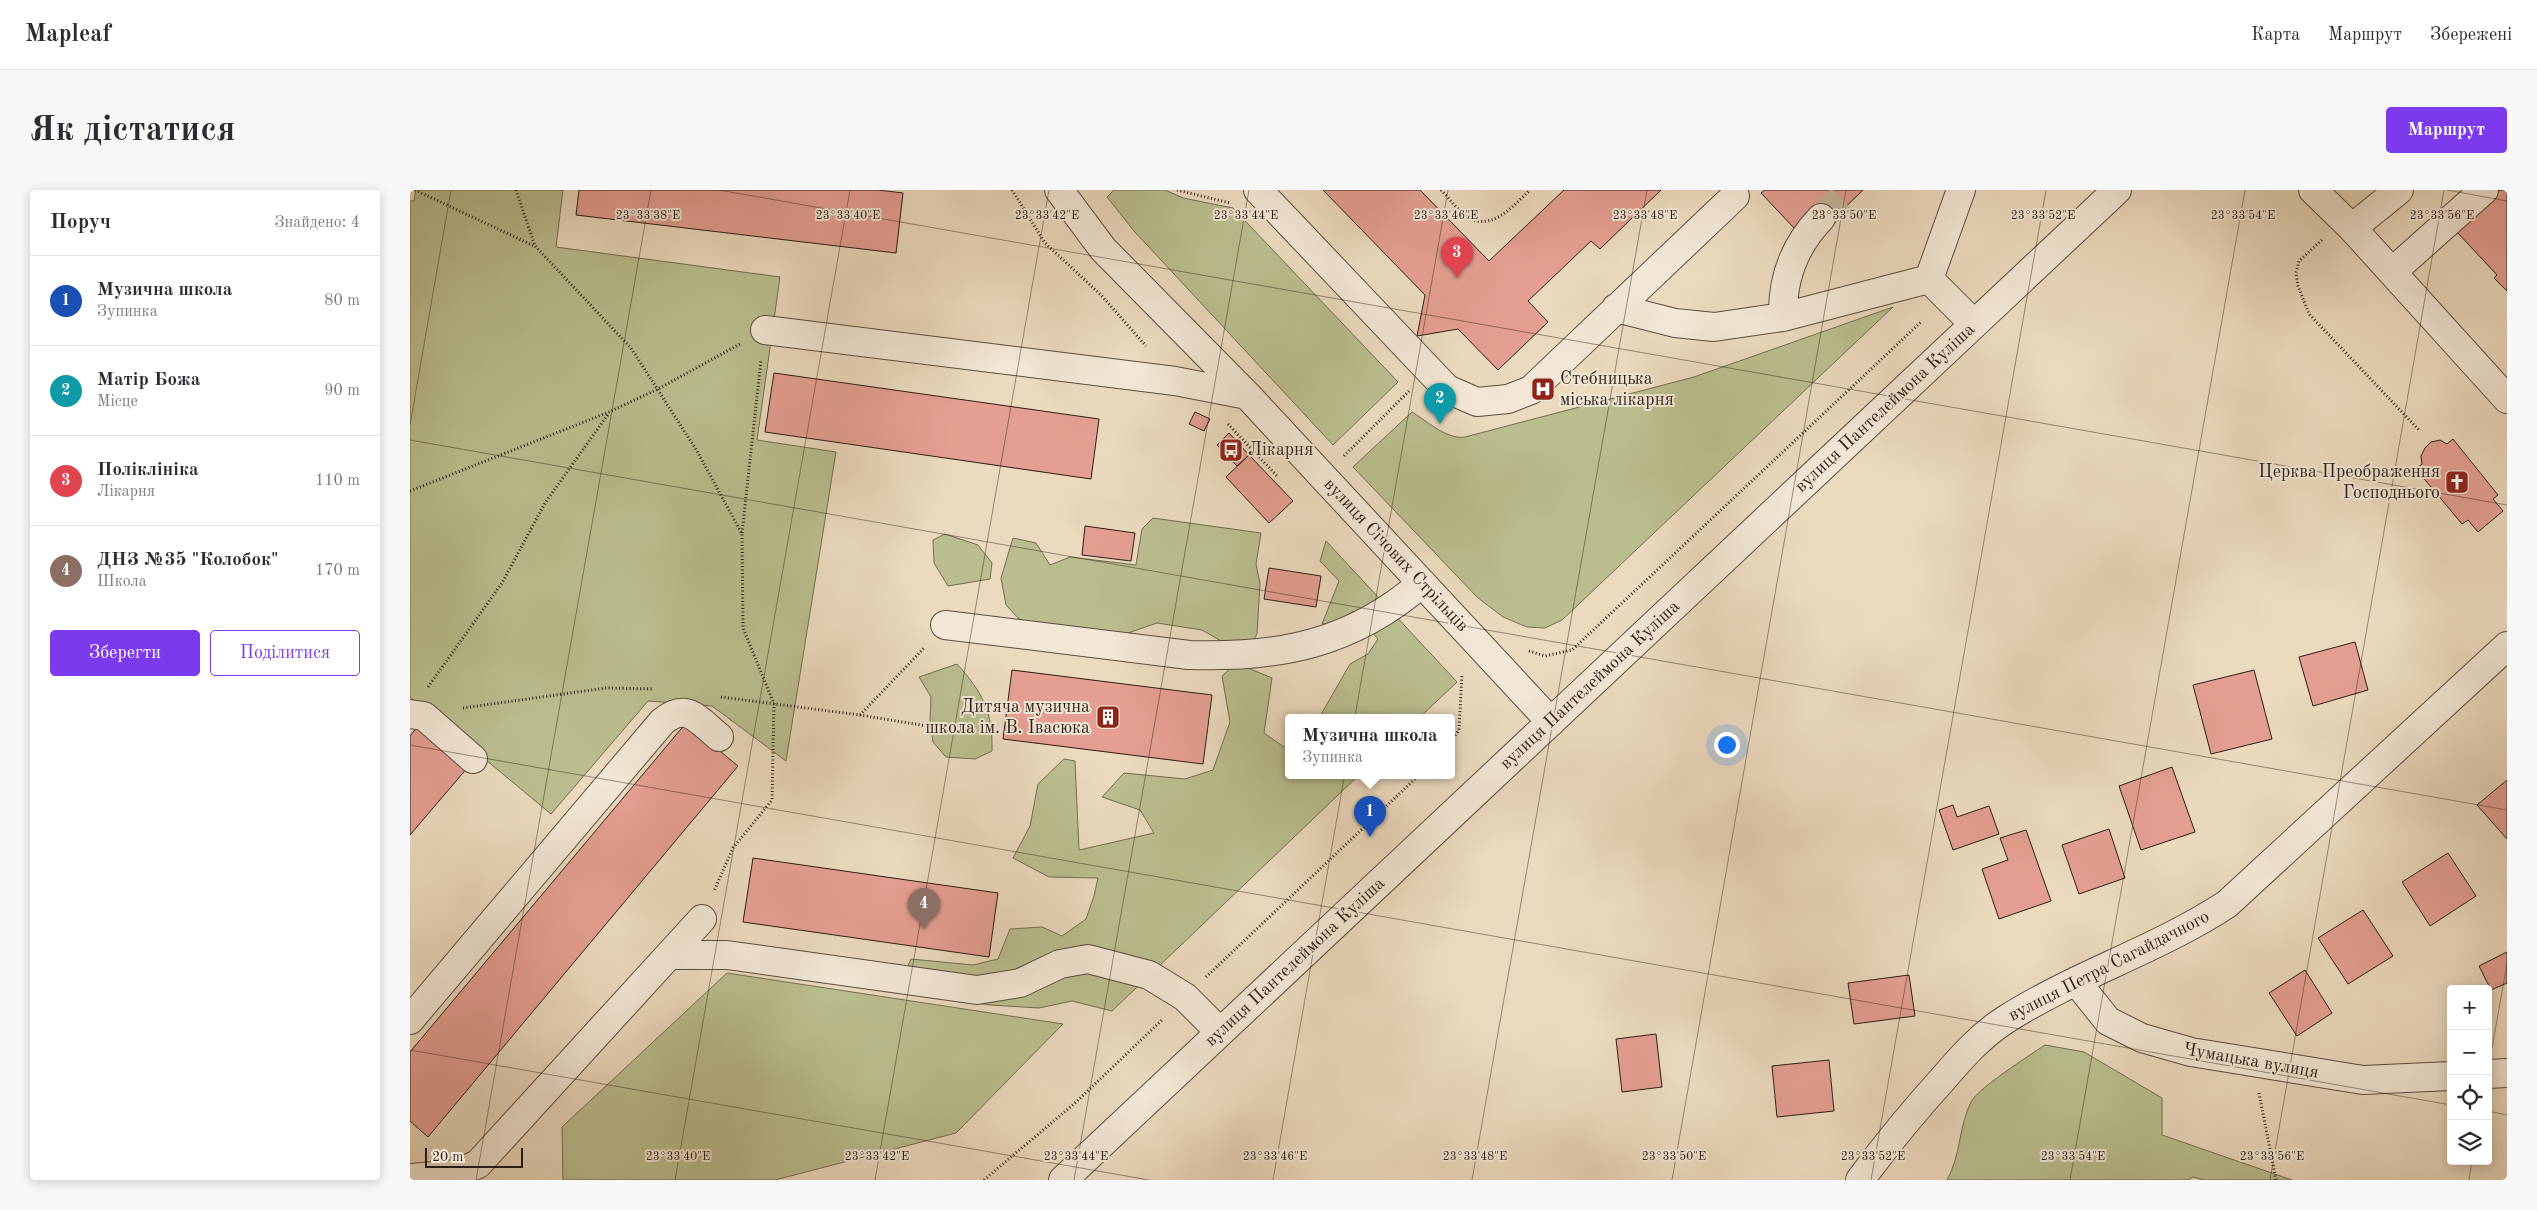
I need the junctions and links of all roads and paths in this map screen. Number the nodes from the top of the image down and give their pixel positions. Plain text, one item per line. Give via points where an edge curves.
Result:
1 (415, 190) edge
2 (516, 190) edge
3 (1012, 190) edge
4 (1177, 190) edge
5 (1441, 190) edge
6 (1530, 190) edge
7 (1961, 190) edge
8 (2117, 190) edge
9 (2313, 190) edge
10 (2399, 190) edge
11 (2484, 190) edge
12 (1063, 191) edge
13 (1261, 194) edge
14 (1735, 196) dead end
15 (1821, 218) tunnel mouth
16 (2347, 224) junction
17 (535, 246) junction
18 (2392, 272) junction
19 (1929, 280) junction
20 (1616, 308) junction
21 (1783, 318) junction
22 (1922, 322) dead end
23 (1974, 324) junction
24 (765, 330) junction
25 (1430, 370) junction
26 (1175, 381) junction
27 (658, 389) junction
28 (1248, 395) junction
29 (2507, 399) edge
30 (609, 412) junction
31 (1223, 420) dead end
32 (2419, 430) dead end
33 (1340, 460) dead end
34 (1281, 480) dead end
35 (410, 491) edge
36 (742, 534) junction
37 (1422, 583) junction
38 (945, 625) joint
39 (2507, 646) edge
40 (1523, 649) dead end
41 (1457, 669) dead end
42 (427, 688) dead end
43 (662, 690) dead end
44 (718, 697) dead end
45 (774, 704) junction
46 (462, 708) dead end
47 (410, 714) edge
48 (860, 715) junction
49 (1551, 722) junction
50 (969, 733) dead end
51 (1455, 736) edge
52 (719, 737) dead end
53 (473, 760) dead end
54 (702, 919) joint
55 (670, 955) junction
56 (2076, 981) junction
57 (410, 1020) edge
58 (1220, 1032) junction
59 (2254, 1062) junction
60 (2507, 1073) edge
61 (2492, 1074) edge
62 (2447, 1076) edge
63 (410, 1178) edge
64 (1063, 1180) edge
65 (1860, 1180) edge
66 (2276, 1180) edge

1 - 17 path
2 - 17 path
3 - 26 path via 1045,243 1101,295
4 - 13 path via 1235,204
5 - 6 path via 1466,216 1480,221 1496,219
7 - 19 street
8 - 23 street, вулиця Пантелеймона Куліша
9 - 16 street
10 - 16 street
11 - 18 street
12 - 28 street, вулиця Січових Стрільців via 1103,249
13 - 25 street
14 - 20 street
15 - 21 street via 1804,238 1788,268 1782,298
16 - 18 street
16 - 32 path via 2299,261 2296,273 2298,286 2310,314
17 - 27 path via 631,348
18 - 29 street
19 - 21 street
19 - 23 street
20 - 21 street via 1675,323 1714,327
20 - 25 street via 1531,390 1508,399 1477,402 1447,389
22 - 40 path via 1572,650 1545,656
23 - 49 street, вулиця Пантелеймона Куліша
24 - 26 street
24 - 27 path
24 - 36 path
25 - 33 path
26 - 28 street
27 - 30 path
27 - 36 path via 697,451
28 - 37 street, вулиця Січових Стрільців
30 - 35 path
30 - 42 path via 545,503 502,583
31 - 34 path
36 - 45 path via 742,628
37 - 38 street via 1397,605 1366,624 1327,640 1277,652 1189,655
37 - 49 street, вулиця Січових Стрільців
38 - 48 path
39 - 56 street, вулиця Петра Сагайдачного via 2227,904 2197,924
41 - 51 path via 1463,676 1459,730
43 - 46 path via 606,688
44 - 45 path
45 - 48 path
45 - 54 path via 772,800 733,848
47 - 53 street via 424,716
48 - 50 path
49 - 58 street, вулиця Пантелеймона Куліша
52 - 57 street via 688,712 672,714 662,722
54 - 55 street
55 - 58 street via 727,955 977,990 1020,982 1060,964 1088,959 1149,975 1185,998
55 - 63 street via 478,1164 456,1174
56 - 59 street, Чумацька вулиця via 2108,1021 2142,1038 2191,1052
56 - 65 street, вулиця Петра Сагайдачного via 2004,1021 1970,1048 1902,1124
58 - 64 street, вулиця Пантелеймона Куліша
59 - 62 street, Чумацька вулиця via 2363,1080
59 - 66 path
60 - 61 street

